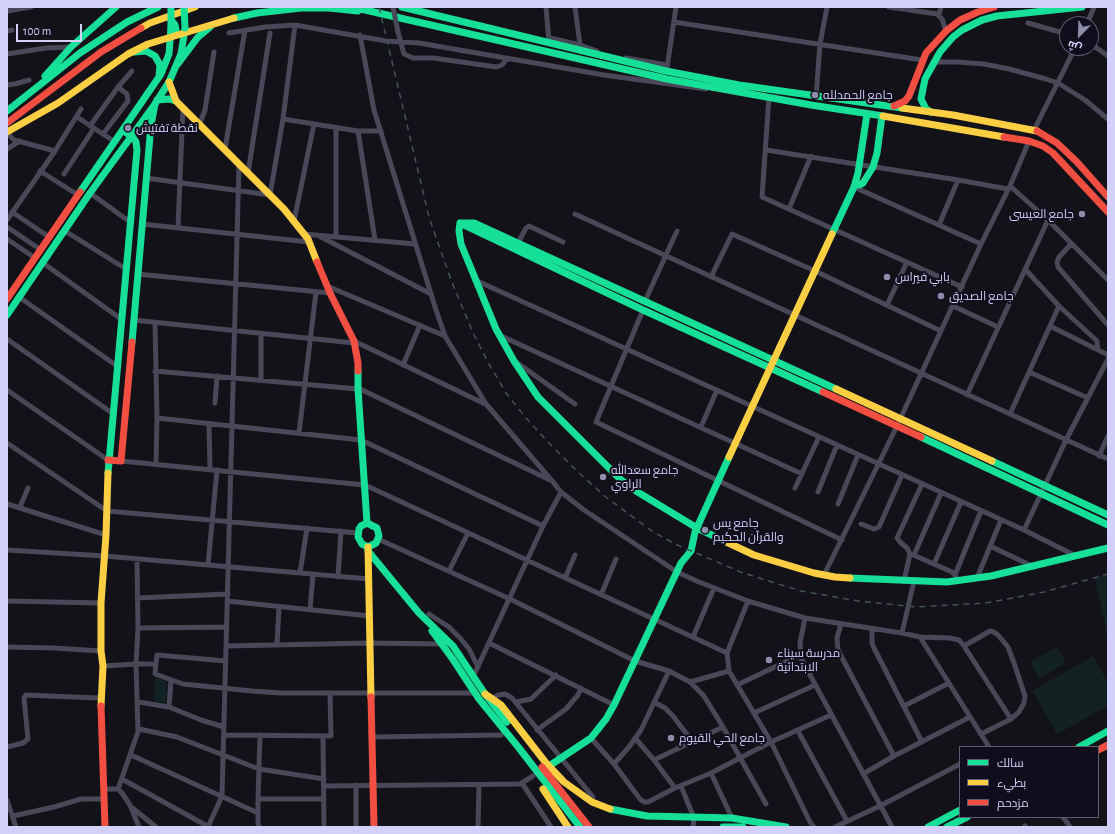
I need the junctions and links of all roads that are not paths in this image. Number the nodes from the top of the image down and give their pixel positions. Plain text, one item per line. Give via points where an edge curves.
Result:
1 (31, 7) edge
2 (116, 7) edge
3 (158, 7) edge
4 (171, 7) edge
5 (184, 7) edge
6 (195, 7) edge
7 (352, 7) edge
8 (392, 7) edge
9 (402, 7) edge
10 (546, 7) edge
11 (575, 7) edge
12 (676, 7) edge
13 (827, 7) edge
14 (889, 7) edge
15 (941, 7) edge
16 (994, 7) edge
17 (1082, 7) edge
18 (14, 8) edge
19 (7, 11) edge
20 (374, 12) junction
21 (939, 15) junction
22 (960, 20) junction
23 (674, 22) junction
24 (1028, 23) dead end
25 (214, 24) junction
26 (295, 25) junction
27 (966, 28) junction
28 (245, 30) junction
29 (177, 31) junction
30 (946, 31) junction
31 (1059, 32) edge
32 (229, 33) dead end
33 (270, 33) dead end
34 (360, 35) junction
35 (550, 40) junction
36 (401, 42) junction
37 (820, 44) junction
38 (580, 45) junction
39 (71, 47) junction
40 (1099, 50) edge
41 (214, 52) dead end
42 (129, 53) junction
43 (7, 54) edge
44 (1071, 56) edge
45 (1108, 56) edge
46 (507, 59) junction
47 (922, 60) junction
48 (933, 62) junction
49 (177, 65) junction
50 (667, 68) junction
51 (132, 72) dead end
52 (159, 77) junction
53 (29, 80) dead end
54 (169, 82) junction
55 (1058, 83) junction
56 (7, 85) edge
57 (118, 87) junction
58 (723, 89) junction
59 (32, 91) junction
60 (770, 97) junction
61 (816, 97) junction
62 (176, 101) junction
63 (156, 102) junction
64 (183, 107) junction
65 (892, 107) junction
66 (81, 109) dead end
67 (7, 111) edge
68 (932, 112) junction
69 (867, 114) junction
70 (953, 115) junction
71 (882, 116) junction
72 (77, 117) junction
73 (283, 119) junction
74 (1108, 119) edge
75 (7, 123) edge
76 (200, 123) junction
77 (314, 124) junction
78 (92, 127) junction
79 (336, 127) junction
80 (951, 127) junction
81 (123, 130) junction
82 (1034, 130) junction
83 (358, 131) junction
84 (381, 131) junction
85 (7, 132) edge
86 (103, 134) junction
87 (131, 136) junction
88 (1029, 141) junction
89 (20, 142) junction
90 (115, 142) junction
91 (7, 149) edge
92 (225, 149) junction
93 (766, 150) junction
94 (55, 151) junction
95 (811, 156) junction
96 (239, 164) junction
97 (859, 164) junction
98 (873, 167) junction
99 (40, 171) junction
100 (248, 173) junction
101 (64, 174) dead end
102 (146, 178) junction
103 (958, 180) junction
104 (180, 182) junction
105 (855, 186) junction
106 (1009, 188) junction
107 (238, 190) junction
108 (90, 194) junction
109 (78, 195) junction
110 (270, 195) junction
111 (1108, 197) edge
112 (789, 209) junction
113 (12, 212) junction
114 (1108, 212) edge
115 (575, 214) dead end
116 (7, 220) edge
117 (1048, 220) junction
118 (294, 221) junction
119 (130, 222) junction
120 (142, 224) junction
121 (939, 225) junction
122 (7, 226) edge
123 (178, 228) junction
124 (834, 230) junction
125 (65, 231) junction
126 (677, 231) dead end
127 (304, 234) junction
128 (237, 235) junction
129 (317, 235) junction
130 (49, 237) junction
131 (336, 237) junction
132 (7, 239) edge
133 (375, 240) junction
134 (309, 242) junction
135 (563, 242) dead end
136 (415, 244) junction
137 (981, 244) junction
138 (1071, 244) junction
139 (515, 245) junction
140 (41, 250) junction
141 (666, 256) junction
142 (35, 258) junction
143 (907, 262) junction
144 (43, 263) junction
145 (1025, 269) junction
146 (126, 270) junction
147 (815, 271) junction
148 (137, 274) junction
149 (711, 277) junction
150 (475, 280) junction
151 (1108, 280) edge
152 (236, 284) junction
153 (962, 287) junction
154 (328, 289) junction
155 (316, 292) junction
156 (431, 294) junction
157 (19, 297) junction
158 (7, 299) edge
159 (645, 301) junction
160 (887, 305) junction
161 (953, 306) junction
162 (1059, 306) junction
163 (643, 310) junction
164 (7, 315) edge
165 (795, 315) junction
166 (121, 319) junction
167 (133, 320) junction
168 (155, 322) junction
169 (1108, 325) edge
170 (420, 326) junction
171 (1050, 326) junction
172 (998, 327) junction
173 (235, 330) junction
174 (941, 331) junction
175 (261, 333) junction
176 (499, 335) junction
177 (445, 336) junction
178 (723, 336) junction
179 (310, 338) junction
180 (7, 340) edge
181 (354, 342) junction
182 (719, 344) junction
183 (627, 348) junction
184 (1098, 350) junction
185 (1108, 355) edge
186 (1108, 359) edge
187 (514, 361) junction
188 (773, 364) junction
189 (403, 365) junction
190 (117, 366) junction
191 (1106, 367) edge
192 (155, 370) junction
193 (1030, 372) junction
194 (921, 374) junction
195 (217, 376) junction
196 (234, 378) junction
197 (261, 380) junction
198 (305, 384) junction
199 (611, 386) junction
200 (358, 388) junction
201 (7, 390) edge
202 (717, 390) junction
203 (967, 395) junction
204 (1088, 398) junction
205 (215, 403) dead end
206 (486, 404) junction
207 (575, 404) dead end
208 (753, 406) junction
209 (112, 413) junction
210 (1010, 414) junction
211 (157, 418) junction
212 (899, 422) junction
213 (209, 424) junction
214 (232, 426) junction
215 (702, 427) junction
216 (299, 433) junction
217 (1108, 436) edge
218 (819, 437) junction
219 (361, 440) junction
220 (1066, 440) junction
221 (7, 443) edge
222 (736, 443) junction
223 (837, 445) junction
224 (858, 454) junction
225 (1099, 456) junction
226 (1108, 459) edge
227 (108, 460) junction
228 (121, 461) junction
229 (156, 464) junction
230 (879, 464) junction
231 (210, 470) junction
232 (217, 470) junction
233 (231, 472) junction
234 (802, 474) junction
235 (902, 475) junction
236 (553, 482) junction
237 (719, 482) junction
238 (922, 484) junction
239 (365, 485) junction
240 (1044, 486) junction
241 (28, 488) dead end
242 (795, 488) dead end
243 (561, 492) junction
244 (818, 492) dead end
245 (941, 493) junction
246 (1040, 493) junction
247 (960, 502) junction
248 (7, 504) edge
249 (838, 504) dead end
250 (20, 507) junction
251 (981, 511) junction
252 (107, 512) junction
253 (1108, 515) edge
254 (212, 520) junction
255 (1001, 520) junction
256 (230, 522) junction
257 (367, 523) junction
258 (861, 524) dead end
259 (1108, 525) edge
260 (543, 526) junction
261 (307, 528) junction
262 (697, 528) junction
263 (1024, 530) junction
264 (341, 531) junction
265 (358, 533) junction
266 (468, 533) junction
267 (106, 535) junction
268 (378, 539) junction
269 (842, 540) junction
270 (990, 546) junction
271 (1108, 548) edge
272 (368, 549) junction
273 (7, 550) edge
274 (912, 554) junction
275 (575, 555) dead end
276 (104, 556) junction
277 (1077, 556) junction
278 (137, 559) junction
279 (616, 559) dead end
280 (528, 560) junction
281 (934, 564) junction
282 (208, 566) junction
283 (228, 567) junction
284 (1033, 567) junction
285 (449, 571) junction
286 (677, 572) junction
287 (300, 573) junction
288 (313, 574) junction
289 (824, 575) junction
290 (338, 577) junction
291 (565, 578) junction
292 (956, 578) junction
293 (977, 578) junction
294 (369, 579) junction
295 (904, 581) junction
296 (914, 581) junction
297 (714, 588) junction
298 (228, 594) junction
299 (601, 595) junction
300 (137, 598) junction
301 (510, 599) junction
302 (7, 601) edge
303 (228, 601) junction
304 (748, 601) junction
305 (101, 603) junction
306 (279, 607) junction
307 (310, 610) junction
308 (419, 614) junction
309 (429, 614) dead end
310 (370, 616) junction
311 (805, 618) junction
312 (654, 619) junction
313 (841, 624) junction
314 (227, 627) junction
315 (138, 628) junction
316 (872, 629) junction
317 (902, 633) junction
318 (693, 637) junction
319 (920, 637) junction
320 (370, 643) junction
321 (489, 643) junction
322 (442, 644) junction
323 (277, 645) junction
324 (226, 646) junction
325 (964, 646) junction
326 (7, 648) edge
327 (101, 651) junction
328 (727, 653) junction
329 (800, 655) junction
330 (226, 661) junction
331 (635, 661) junction
332 (136, 664) junction
333 (156, 664) junction
334 (103, 666) junction
335 (478, 667) junction
336 (669, 671) junction
337 (729, 671) junction
338 (556, 675) junction
339 (473, 677) junction
340 (171, 680) junction
341 (690, 682) junction
342 (949, 683) junction
343 (737, 685) junction
344 (815, 685) junction
345 (581, 688) junction
346 (226, 689) junction
347 (330, 693) junction
348 (371, 693) junction
349 (101, 695) junction
350 (477, 696) junction
351 (488, 696) junction
352 (138, 702) junction
353 (516, 702) junction
354 (654, 702) junction
355 (614, 705) junction
356 (904, 706) junction
357 (169, 707) junction
358 (754, 713) junction
359 (831, 715) junction
360 (970, 718) junction
361 (1011, 719) junction
362 (723, 726) junction
363 (224, 727) junction
364 (139, 729) junction
365 (538, 730) junction
366 (798, 731) junction
367 (1108, 731) edge
368 (981, 734) junction
369 (224, 735) junction
370 (501, 735) junction
371 (260, 736) junction
372 (323, 736) junction
373 (372, 738) junction
374 (591, 738) junction
375 (635, 738) junction
376 (692, 741) junction
377 (771, 742) junction
378 (922, 742) junction
379 (1108, 744) edge
380 (988, 746) edge
381 (1081, 746) edge
382 (7, 747) edge
383 (1099, 749) edge
384 (131, 755) junction
385 (223, 755) junction
386 (894, 756) junction
387 (741, 757) junction
388 (561, 759) junction
389 (654, 760) junction
390 (614, 764) junction
391 (959, 765) edge
392 (549, 766) junction
393 (258, 769) junction
394 (711, 773) junction
395 (863, 774) junction
396 (533, 776) junction
397 (546, 778) junction
398 (122, 779) junction
399 (324, 779) junction
400 (522, 783) junction
401 (356, 785) junction
402 (373, 785) junction
403 (479, 785) junction
404 (324, 786) junction
405 (680, 786) junction
406 (675, 788) junction
407 (118, 789) junction
408 (104, 790) junction
409 (222, 796) junction
410 (593, 797) dead end
411 (104, 799) junction
412 (258, 799) junction
413 (324, 799) junction
414 (7, 800) edge
415 (766, 804) dead end
416 (130, 805) junction
417 (880, 806) junction
418 (959, 811) edge
419 (258, 812) junction
420 (13, 816) junction
421 (694, 818) junction
422 (732, 818) junction
423 (965, 818) edge
424 (1064, 818) edge
425 (847, 821) junction
426 (257, 826) edge
427 (16, 827) edge
428 (104, 827) edge
429 (139, 827) edge
430 (156, 827) edge
431 (209, 827) edge
432 (324, 827) edge
433 (356, 827) edge
434 (374, 827) edge
435 (478, 827) edge
436 (551, 827) edge
437 (568, 827) edge
438 (580, 827) edge
439 (589, 827) edge
440 (693, 827) edge
441 (723, 827) edge
442 (743, 827) edge
443 (786, 827) edge
444 (814, 827) edge
445 (835, 827) edge
446 (892, 827) edge
447 (928, 827) edge
448 (947, 827) edge
449 (1070, 827) edge

1 - 18 street
2 - 39 main road
3 - 59 main road via 100,39
4 - 29 main road, bridge via 171,20
5 - 29 main road, bridge
6 - 75 main road via 150,23 101,52
7 - 20 main road
8 - 36 street, bridge
9 - 35 main road
10 - 35 street
11 - 38 street
12 - 23 street
13 - 37 street
14 - 21 street
15 - 21 street
16 - 22 main road
17 - 27 main road via 998,16
18 - 19 street
20 - 25 main road via 329,8 295,9 257,13
20 - 58 main road via 667,80
21 - 30 street
22 - 27 main road
22 - 30 main road
23 - 37 street
23 - 50 street
24 - 31 street
25 - 29 main road
25 - 49 main road via 198,37
26 - 28 street
26 - 34 street
26 - 73 street
27 - 48 main road via 944,46
28 - 32 street
28 - 92 street
29 - 42 main road
29 - 49 main road via 182,48
29 - 52 main road
30 - 47 main road
33 - 100 street
34 - 36 street
34 - 84 street via 374,110
35 - 38 street
35 - 50 main road
36 - 46 street
36 - 46 street via 404,54 413,58 433,58 497,67
37 - 47 street
37 - 61 street
38 - 50 street
39 - 43 street
39 - 59 main road
40 - 45 street
41 - 76 street via 205,110
42 - 52 main road via 146,52 155,56 160,64
42 - 85 main road via 58,103
44 - 55 street
46 - 58 street via 702,89
47 - 65 main road via 909,96 899,105
48 - 55 street via 965,62 996,66
48 - 68 main road via 921,94 926,109
49 - 54 main road
50 - 61 main road via 739,85
51 - 57 street
52 - 81 main road
53 - 56 street
54 - 62 main road
54 - 63 main road
55 - 74 street
55 - 82 street
57 - 78 street
57 - 86 street via 127,94 128,101
58 - 60 main road
59 - 67 main road
60 - 69 main road
60 - 93 street
61 - 65 main road
62 - 63 main road via 165,99
62 - 64 main road
63 - 87 main road
63 - 102 main road via 152,114
64 - 76 main road
64 - 104 street
65 - 68 main road
66 - 72 street
68 - 70 main road
69 - 71 main road
69 - 97 main road
70 - 80 main road
70 - 82 main road
71 - 80 main road
71 - 98 main road
72 - 78 street
72 - 94 street
73 - 77 street
73 - 110 street
76 - 92 main road
77 - 79 street
77 - 118 street
78 - 86 street
78 - 101 street
79 - 83 street
79 - 131 street
80 - 88 main road
81 - 87 main road
81 - 90 main road
82 - 111 main road via 1056,143
83 - 84 street
83 - 133 street
84 - 136 street
85 - 89 street via 12,139
86 - 90 street
87 - 108 main road
87 - 119 main road via 136,142 137,150
88 - 106 street
88 - 114 main road via 1053,153
89 - 91 street
89 - 94 street
90 - 109 main road
92 - 96 main road
93 - 95 street
93 - 112 street via 762,197
94 - 99 street
95 - 97 street
95 - 112 street
96 - 100 main road
96 - 107 street
97 - 98 street
97 - 105 main road
98 - 103 street
98 - 105 main road via 863,183
99 - 109 street
99 - 113 street
100 - 110 main road
102 - 104 street
102 - 120 main road
103 - 106 street
103 - 121 street
104 - 107 street
104 - 123 street
105 - 121 street
105 - 124 main road
106 - 117 street
106 - 137 street
107 - 110 street
107 - 128 street
108 - 119 street
108 - 125 main road
109 - 130 main road
110 - 118 main road
112 - 124 street
113 - 116 street
113 - 130 street
115 - 141 street
117 - 138 street
117 - 145 street
118 - 127 main road
119 - 146 main road
120 - 123 street
120 - 148 main road
121 - 137 street
122 - 140 street
123 - 128 street
124 - 143 street
124 - 147 main road
125 - 144 main road
125 - 146 street
126 - 141 street
127 - 129 street
127 - 134 main road
128 - 134 street
128 - 152 street
129 - 131 street
129 - 156 street
130 - 140 main road
131 - 133 street
132 - 142 street
133 - 136 street
134 - 154 main road
135 - 139 street via 529,226
136 - 156 street
137 - 153 street
138 - 151 street
138 - 169 street via 1059,257 1058,267
139 - 150 main road via 460,223 461,244
139 - 159 main road
139 - 163 main road
140 - 142 main road
141 - 149 street
141 - 159 street
142 - 158 main road
143 - 153 street
143 - 160 street
144 - 157 main road
144 - 166 street
145 - 162 street
145 - 172 street
146 - 166 main road
147 - 149 street via 732,234
147 - 160 street
147 - 165 main road
148 - 152 street
148 - 167 main road
149 - 165 street
150 - 176 main road
150 - 183 street
152 - 155 street
152 - 173 street
153 - 161 street
154 - 155 street
154 - 170 street
154 - 181 main road
155 - 179 street
156 - 177 street
157 - 164 main road
157 - 190 street
159 - 178 main road
160 - 174 street
161 - 172 street
161 - 174 street
162 - 171 street
162 - 184 street via 1097,342
163 - 182 main road
163 - 183 street
165 - 188 main road
165 - 194 street
166 - 190 main road
167 - 168 street
167 - 228 main road
168 - 173 street
168 - 192 street
170 - 177 street
170 - 189 street
171 - 184 street
171 - 193 street
172 - 203 street
173 - 175 street
173 - 196 street
174 - 194 street
175 - 179 street
175 - 197 street
176 - 187 main road
176 - 199 street
177 - 206 street
178 - 182 main road
178 - 188 main road
179 - 181 street
179 - 198 street
180 - 209 street
181 - 189 street
181 - 200 main road via 358,363
182 - 188 main road
183 - 199 street
183 - 202 street
184 - 185 street
186 - 191 street
187 - 207 street
187 - 262 main road via 542,401 612,472 636,491
188 - 208 main road
188 - 212 main road
189 - 206 street
190 - 209 main road
191 - 204 street
192 - 195 street
192 - 211 street
193 - 204 street
193 - 210 street
194 - 203 street
194 - 212 street
195 - 196 street
195 - 205 street
196 - 197 street
196 - 214 street
197 - 198 street
198 - 200 street
198 - 216 street
199 - 215 street
199 - 237 street via 596,422
200 - 219 main road
200 - 236 street
201 - 227 street
202 - 208 street
202 - 215 street
203 - 210 street
204 - 220 street
206 - 236 street
208 - 218 street
208 - 222 main road
209 - 227 main road
210 - 220 street
211 - 213 street
211 - 229 street
212 - 230 street
212 - 240 main road
212 - 246 main road
213 - 214 street
213 - 231 street
214 - 216 street
214 - 233 street
215 - 222 street
216 - 219 street
217 - 225 street
218 - 223 street
218 - 234 street
219 - 239 main road
219 - 260 street
220 - 225 street
220 - 240 street
221 - 252 street
222 - 234 street
222 - 237 main road
223 - 224 street
223 - 244 street
224 - 230 street
224 - 249 street
225 - 226 street
227 - 228 main road
227 - 252 main road
228 - 229 street
229 - 231 street
230 - 235 street
230 - 269 street
231 - 232 street
232 - 233 street
232 - 254 street
233 - 239 street
233 - 256 street
234 - 242 street
235 - 238 street
235 - 258 street via 879,527 874,529
236 - 243 street
237 - 262 main road
237 - 269 street
238 - 245 street
238 - 274 street via 897,538
239 - 257 main road
239 - 266 street
240 - 246 street
240 - 253 main road
241 - 250 street
243 - 260 street
243 - 286 street
245 - 247 street
245 - 274 street
246 - 259 main road
246 - 263 street
247 - 251 street
247 - 281 street
248 - 250 street
250 - 267 street
251 - 255 street
251 - 292 street
252 - 254 street
252 - 267 main road
254 - 256 street
254 - 282 street
255 - 263 street
255 - 270 street
256 - 261 street
256 - 283 street
257 - 265 main road via 361,526
257 - 268 main road via 377,528
260 - 280 street
261 - 264 street
261 - 287 street
262 - 286 main road via 691,551 682,560
262 - 289 main road via 754,555
263 - 277 street
264 - 265 street
264 - 290 street
265 - 272 main road via 359,541
266 - 280 street
266 - 285 street
267 - 276 main road
268 - 272 main road
268 - 285 street
269 - 289 street
270 - 284 street
270 - 293 street
271 - 277 main road
272 - 294 main road
272 - 308 main road
273 - 276 street
274 - 281 street
274 - 295 street
275 - 291 street
276 - 278 street
276 - 305 main road
277 - 284 main road
278 - 282 street
278 - 300 street
279 - 299 street
280 - 291 street
280 - 301 street
281 - 292 street via 952,572
282 - 283 street
283 - 287 street
283 - 298 street
284 - 293 main road
285 - 301 street
286 - 297 street
286 - 312 main road
287 - 288 street
288 - 290 street
288 - 307 street
289 - 295 main road
290 - 294 street
291 - 299 street
292 - 293 main road
292 - 296 main road
294 - 310 main road
295 - 296 main road
296 - 317 street
297 - 304 street
297 - 318 street
298 - 300 street
298 - 303 street
299 - 312 street
300 - 315 street
301 - 321 street
301 - 331 street
302 - 305 street
303 - 306 street
303 - 314 street
304 - 311 street
304 - 328 street
305 - 327 main road
306 - 307 street
306 - 323 street
307 - 310 street
308 - 322 main road
308 - 339 main road via 448,640
309 - 335 street via 450,627 469,649
310 - 320 main road
311 - 313 street
311 - 329 street
312 - 318 street
312 - 331 main road
313 - 316 street
313 - 386 street via 838,650
314 - 315 street
314 - 324 street
315 - 332 street
316 - 317 street
316 - 356 street via 874,648
317 - 319 street
318 - 328 street
319 - 325 street via 950,638 959,640
319 - 342 street
320 - 322 street
320 - 323 street
320 - 348 main road
321 - 335 street
321 - 338 street
322 - 350 main road
323 - 324 street
324 - 330 street
325 - 361 street
325 - 361 street via 990,632 998,635 1008,647 1025,696 1022,708
326 - 327 street
327 - 334 main road
328 - 337 street
329 - 343 street
329 - 344 street
330 - 333 street via 156,655
330 - 346 street
331 - 336 street
331 - 355 main road
332 - 333 street
332 - 334 street
332 - 352 street
333 - 340 street via 155,674
334 - 349 main road
335 - 339 street
336 - 341 street
336 - 354 street
337 - 341 street
337 - 343 street
338 - 345 street
338 - 353 street via 531,699
339 - 351 main road
340 - 346 street via 183,684
340 - 357 street
341 - 362 street via 704,696
342 - 356 street
342 - 360 street
343 - 358 street
344 - 358 street
344 - 359 street
345 - 355 street
345 - 365 street via 566,709
346 - 347 street
346 - 363 street
347 - 348 street
347 - 372 street via 331,736
348 - 350 street
348 - 373 main road
349 - 382 street via 98,698 26,695 24,698 28,739
349 - 408 main road
350 - 370 main road via 488,719
350 - 397 main road
351 - 353 street via 505,694
351 - 392 main road via 504,708
351 - 397 main road
352 - 357 street
352 - 364 street
353 - 365 street
354 - 375 street
354 - 376 street via 673,716
355 - 374 main road
356 - 378 street
357 - 363 street
358 - 377 street
359 - 366 street
359 - 395 street
360 - 368 street
360 - 378 street
361 - 368 street
362 - 376 street
362 - 387 street
363 - 369 street
364 - 384 street
364 - 385 street via 176,737
365 - 388 street
366 - 377 street
366 - 425 street
367 - 381 main road
368 - 380 street
369 - 371 street
369 - 385 street
370 - 373 street
370 - 396 main road
371 - 372 street
371 - 393 street
372 - 399 street
373 - 402 main road
374 - 388 main road
374 - 390 street
375 - 389 street
375 - 390 street
376 - 389 street
377 - 387 street
377 - 444 street
378 - 386 street
379 - 383 main road
384 - 398 street
384 - 409 street
385 - 393 street
385 - 409 street
386 - 395 street
387 - 394 street
387 - 415 street
388 - 392 main road
388 - 410 street
389 - 406 street
390 - 406 street via 644,802
391 - 417 street
392 - 397 main road
393 - 399 street
393 - 412 street
394 - 405 street
394 - 422 street
395 - 417 street
396 - 397 main road
396 - 400 street
397 - 421 main road via 605,808 647,816
397 - 437 main road via 554,805
397 - 438 main road
397 - 439 main road
398 - 407 street
398 - 431 street
399 - 404 street
400 - 403 street
400 - 436 street
401 - 402 street
401 - 404 street
401 - 433 street
402 - 403 street
402 - 434 main road
403 - 435 street
404 - 413 street
405 - 406 street
405 - 421 street
407 - 408 street
407 - 416 street
408 - 411 main road
409 - 419 street
409 - 431 street
411 - 420 street via 81,799
411 - 428 main road
412 - 413 street
412 - 419 street
413 - 432 street
414 - 420 street
416 - 429 street
416 - 430 street
417 - 425 street
417 - 446 street
418 - 447 main road
419 - 426 street
420 - 427 street
421 - 422 main road
421 - 440 street
422 - 443 main road
423 - 448 main road
424 - 449 street
425 - 445 street
441 - 442 main road

